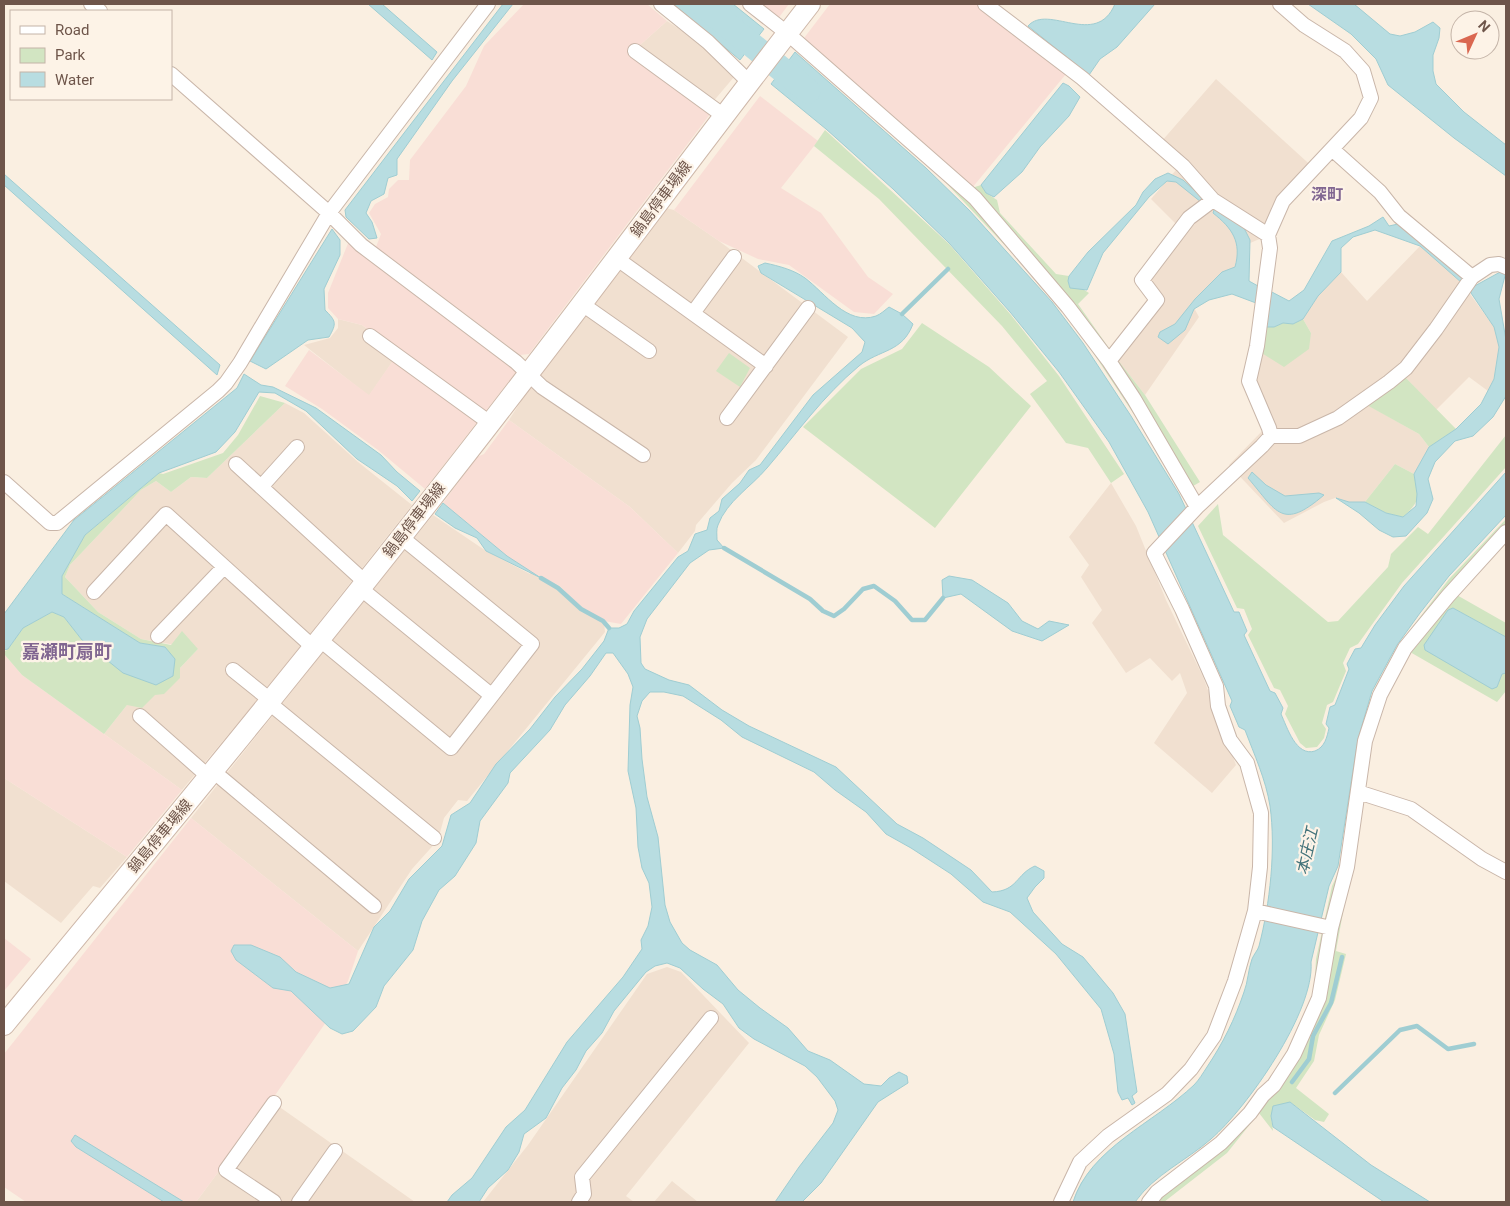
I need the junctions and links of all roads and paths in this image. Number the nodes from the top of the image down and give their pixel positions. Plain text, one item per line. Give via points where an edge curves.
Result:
1 (488, 4) edge
2 (661, 4) edge
3 (750, 4) edge
4 (810, 4) edge
5 (985, 4) edge
6 (1280, 4) edge
7 (787, 33) junction
8 (635, 51) dead end
9 (172, 75) edge
10 (749, 82) junction
11 (724, 116) junction
12 (1332, 149) junction
13 (1213, 200) junction
14 (329, 213) junction
15 (1268, 234) junction
16 (734, 257) dead end
17 (616, 258) junction
18 (1503, 265) edge
19 (1472, 277) junction
20 (582, 304) junction
21 (808, 308) dead end
22 (693, 313) junction
23 (370, 336) dead end
24 (649, 351) dead end
25 (1109, 361) junction
26 (766, 366) junction
27 (529, 374) junction
28 (727, 418) dead end
29 (490, 422) junction
30 (1271, 436) junction
31 (297, 447) dead end
32 (644, 455) dead end
33 (236, 464) dead end
34 (4, 482) edge
35 (261, 486) junction
36 (1197, 507) junction
37 (1506, 532) edge
38 (400, 537) junction
39 (224, 567) junction
40 (362, 585) junction
41 (94, 592) dead end
42 (158, 636) dead end
43 (316, 643) junction
44 (233, 670) dead end
45 (491, 696) junction
46 (268, 702) junction
47 (140, 716) dead end
48 (211, 774) junction
49 (1358, 792) junction
50 (434, 838) dead end
51 (1506, 872) edge
52 (374, 906) dead end
53 (1255, 911) junction
54 (1331, 928) junction
55 (7, 1014) edge
56 (711, 1018) dead end
57 (274, 1103) dead end
58 (334, 1151) dead end
59 (274, 1202) edge
60 (299, 1202) edge
61 (579, 1202) edge
62 (1062, 1202) edge
63 (1149, 1202) edge

1 - 14 street
2 - 10 street via 708,42
3 - 7 street
4 - 7 main road, 鍋島停車場線
5 - 13 street via 1082,78 1183,166
6 - 12 street via 1304,25 1345,51 1363,72 1371,98 1361,118
7 - 10 main road, 鍋島停車場線
7 - 25 street via 975,198 1068,307
8 - 11 street
9 - 14 street
10 - 11 main road, 鍋島停車場線
11 - 17 main road, 鍋島停車場線
12 - 15 street via 1283,201
12 - 19 street via 1380,192 1399,216
13 - 15 street
13 - 25 street via 1189,218 1142,280 1157,300
14 - 27 street via 361,245
14 - 34 street via 240,363 218,391 57,523 50,523
15 - 30 street via 1270,248 1257,346 1248,381
16 - 22 street
17 - 20 main road, 鍋島停車場線
17 - 22 street
18 - 19 street via 1490,265
19 - 30 street via 1406,368 1389,382 1338,418 1299,436
20 - 24 street
20 - 27 main road, 鍋島停車場線
21 - 26 street
22 - 26 street
23 - 29 street
25 - 36 street
26 - 28 street
27 - 29 main road, 鍋島停車場線
27 - 32 street via 542,387
29 - 38 main road, 鍋島停車場線
30 - 36 street
31 - 35 street
33 - 35 street
35 - 40 street
36 - 53 street via 1154,552 1216,686 1218,706 1230,740 1247,763 1261,813
37 - 49 street via 1405,648 1380,695 1366,741
38 - 40 main road, 鍋島停車場線
38 - 45 street via 532,644
39 - 41 street via 166,514
39 - 42 street
39 - 43 street
40 - 43 main road, 鍋島停車場線
40 - 45 street
43 - 45 street via 450,748
43 - 46 main road, 鍋島停車場線
44 - 46 street
46 - 48 main road, 鍋島停車場線
46 - 50 street
47 - 48 street
48 - 52 street
48 - 55 main road, 鍋島停車場線
49 - 51 street via 1411,809
49 - 54 street via 1347,867
53 - 54 street
53 - 62 street via 1235,981 1214,1036 1191,1069 1167,1094 1108,1136 1080,1162
54 - 63 street via 1319,998 1294,1054 1274,1085 1221,1143 1157,1192
56 - 61 street via 582,1177 584,1194
57 - 59 street via 226,1170
58 - 60 street

